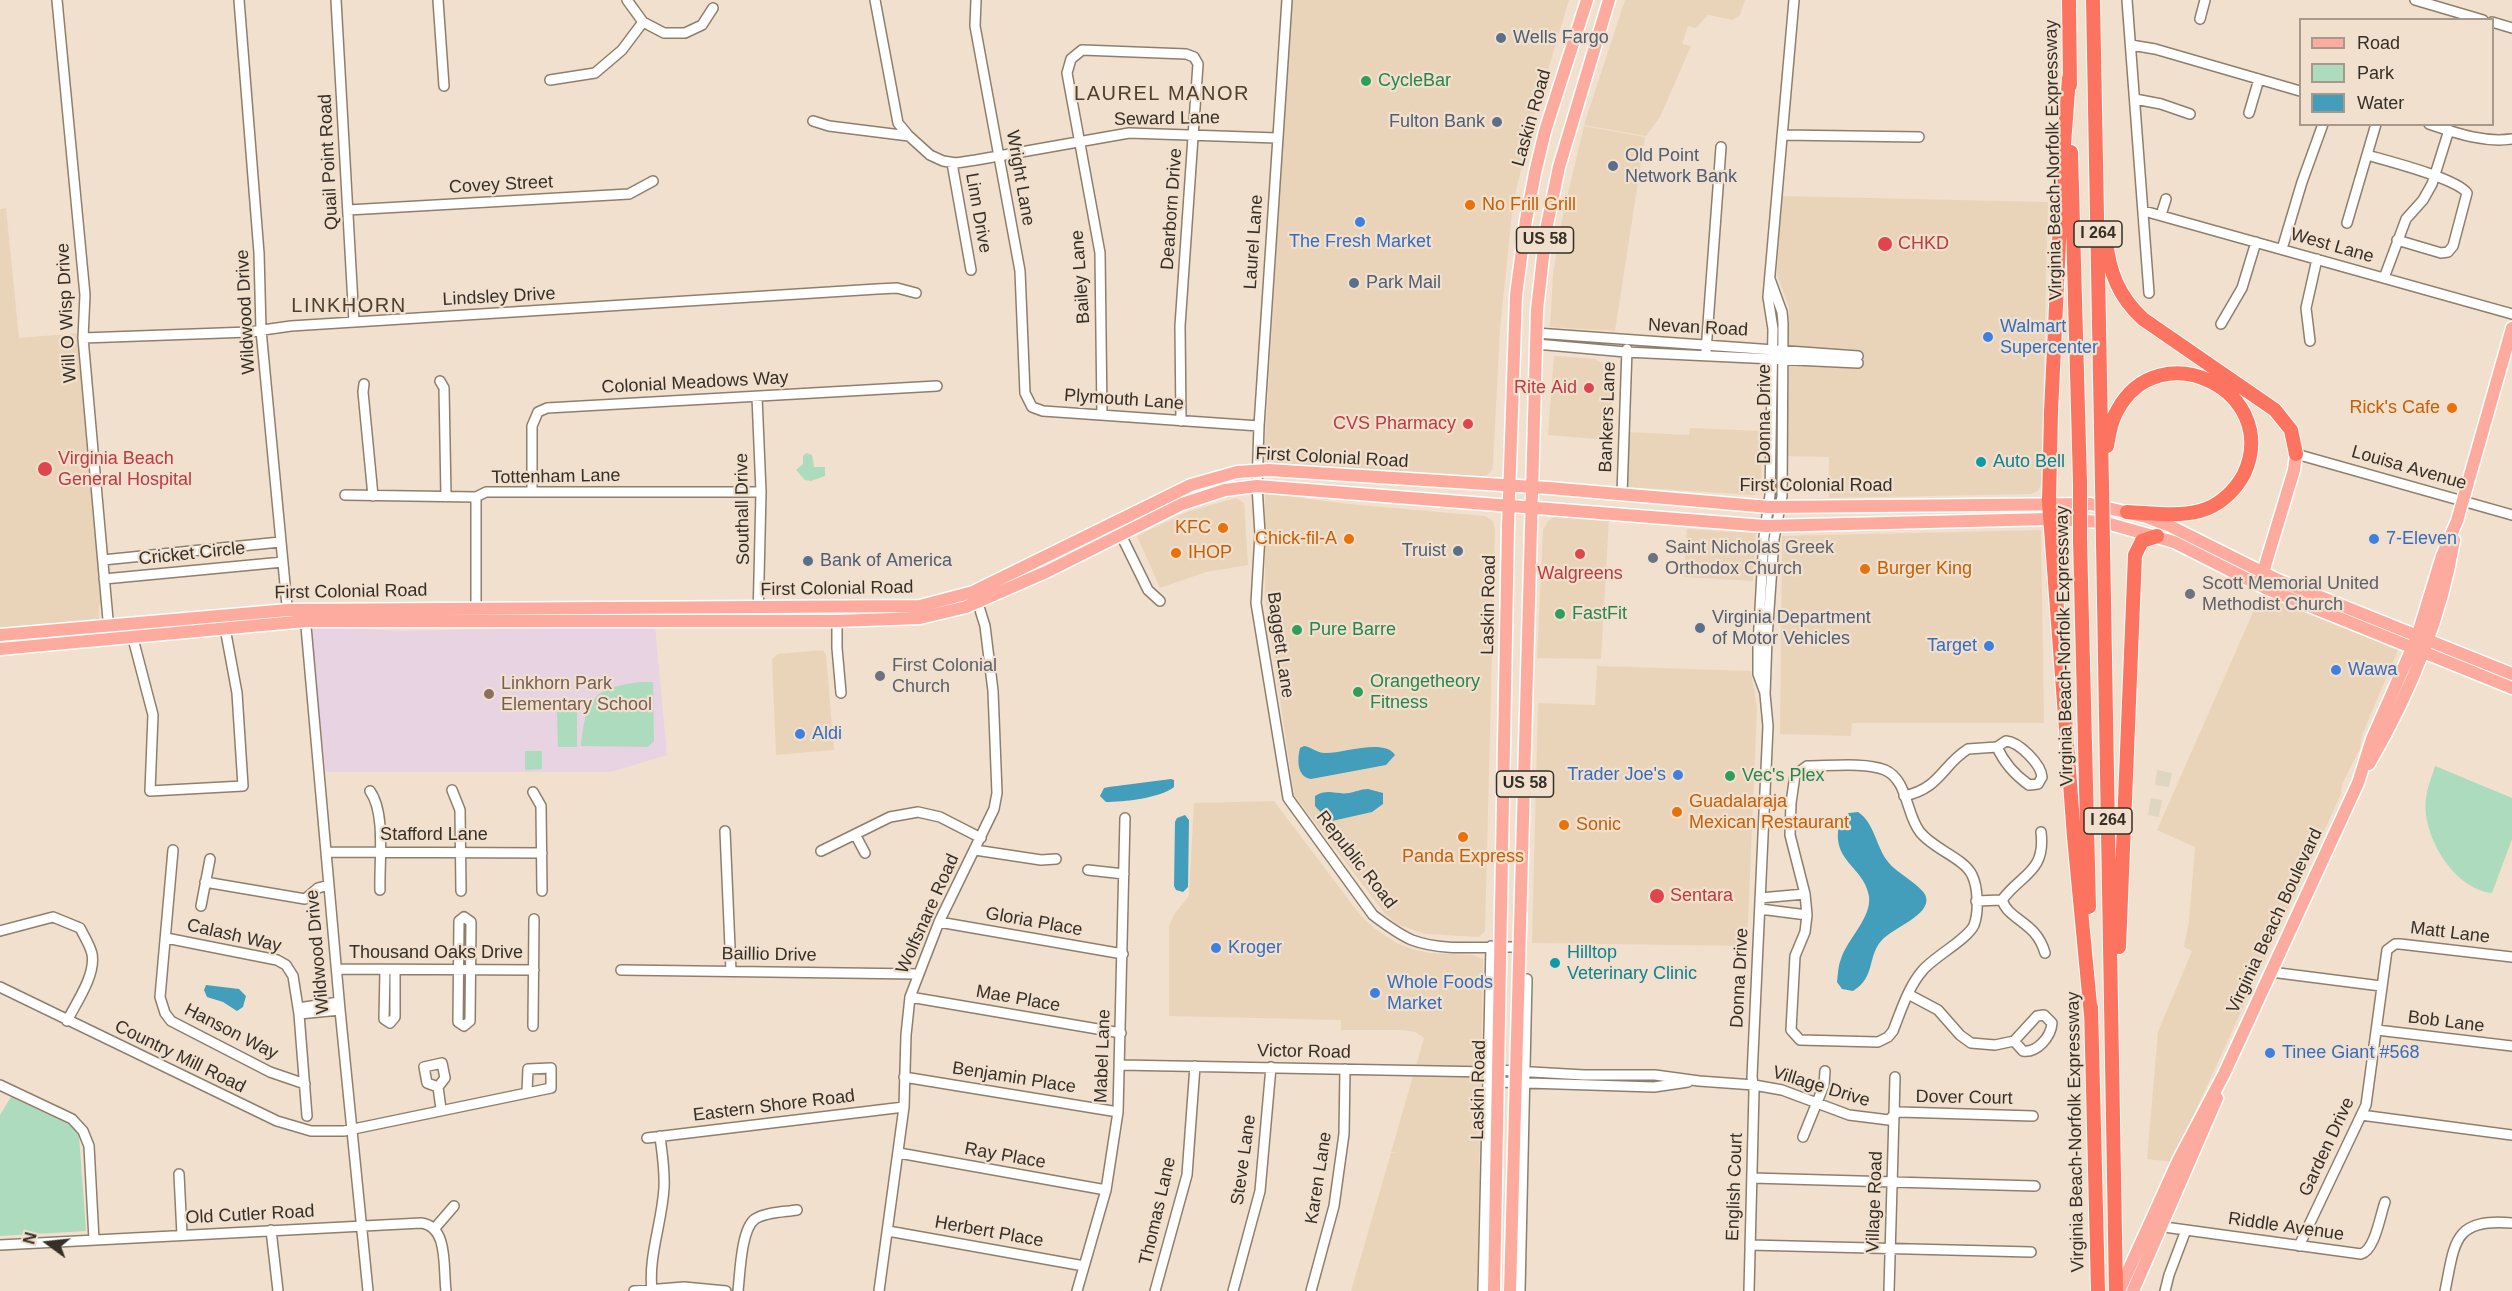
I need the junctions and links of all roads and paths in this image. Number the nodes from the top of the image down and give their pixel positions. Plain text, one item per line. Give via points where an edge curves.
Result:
1 (57, 0) edge
2 (239, 0) edge
3 (336, 0) edge
4 (438, 0) edge
5 (627, 0) edge
6 (875, 0) edge
7 (975, 0) edge
8 (1287, 0) edge
9 (1587, 0) edge
10 (1609, 0) edge
11 (1794, 0) edge
12 (2069, 0) edge
13 (2093, 0) edge
14 (2127, 0) edge
15 (2205, 0) edge
16 (2415, 0) edge
17 (713, 8) dead end
18 (2446, 9) junction
19 (2444, 18) edge
20 (2476, 18) edge
21 (2199, 20) dead end
22 (643, 22) junction
23 (2494, 22) edge
24 (2512, 28) edge
25 (2131, 45) junction
26 (1139, 51) joint
27 (2069, 78) junction
28 (2259, 79) junction
29 (550, 80) dead end
30 (444, 86) dead end
31 (2299, 90) edge
32 (2135, 99) junction
33 (2248, 113) dead end
34 (2190, 114) dead end
35 (813, 121) dead end
36 (2322, 126) edge
37 (2375, 126) edge
38 (2435, 126) edge
39 (2449, 130) junction
40 (1193, 134) junction
41 (1782, 135) junction
42 (2097, 135) junction
43 (909, 136) junction
44 (1919, 137) dead end
45 (1277, 138) junction
46 (2512, 139) edge
47 (1079, 141) junction
48 (1721, 147) dead end
49 (999, 156) junction
50 (2367, 156) junction
51 (951, 163) junction
52 (2435, 176) junction
53 (654, 181) dead end
54 (2166, 199) dead end
55 (348, 210) junction
56 (2144, 211) junction
57 (2161, 215) junction
58 (2347, 223) dead end
59 (2397, 240) junction
60 (2256, 242) junction
61 (2282, 249) junction
62 (2317, 259) junction
63 (971, 270) dead end
64 (2384, 278) junction
65 (916, 293) dead end
66 (2149, 293) dead end
67 (2512, 314) edge
68 (354, 322) junction
69 (2221, 324) dead end
70 (2512, 328) edge
71 (261, 330) junction
72 (83, 338) junction
73 (1536, 339) junction
74 (1627, 341) junction
75 (2310, 341) dead end
76 (1707, 345) junction
77 (1626, 352) junction
78 (1777, 354) junction
79 (1706, 356) junction
80 (1858, 359) dead end
81 (1024, 363) joint
82 (440, 381) dead end
83 (364, 384) dead end
84 (937, 386) dead end
85 (757, 397) junction
86 (1102, 415) junction
87 (1181, 421) junction
88 (1259, 426) junction
89 (2296, 454) junction
90 (2101, 468) junction
91 (1257, 470) junction
92 (1257, 486) junction
93 (1509, 487) junction
94 (1533, 488) junction
95 (532, 492) junction
96 (761, 492) junction
97 (1622, 494) junction
98 (345, 495) dead end
99 (373, 496) junction
100 (446, 497) junction
101 (477, 497) junction
102 (2463, 500) junction
103 (2049, 502) junction
104 (1941, 503) junction
105 (1508, 505) junction
106 (1895, 505) junction
107 (1532, 507) junction
108 (1775, 507) junction
109 (2127, 512) junction
110 (2512, 515) edge
111 (2049, 519) junction
112 (1899, 522) junction
113 (1860, 524) junction
114 (1771, 526) junction
115 (1120, 533) junction
116 (2157, 536) junction
117 (280, 542) junction
118 (103, 560) junction
119 (282, 562) junction
120 (104, 579) junction
121 (2261, 579) junction
122 (976, 597) junction
123 (1160, 601) dead end
124 (759, 614) junction
125 (305, 615) junction
126 (476, 615) junction
127 (288, 616) junction
128 (837, 621) junction
129 (129, 623) junction
130 (108, 625) junction
131 (225, 628) junction
132 (0, 635) edge
133 (133, 636) junction
134 (110, 639) junction
135 (2420, 645) junction
136 (0, 649) edge
137 (2512, 674) edge
138 (2512, 687) edge
139 (841, 693) dead end
140 (1273, 719) joint
141 (1997, 747) junction
142 (452, 790) dead end
143 (370, 792) dead end
144 (532, 792) dead end
145 (1904, 796) junction
146 (1765, 801) junction
147 (1791, 803) junction
148 (1125, 818) dead end
149 (725, 831) dead end
150 (2041, 832) dead end
151 (856, 836) junction
152 (981, 838) junction
153 (174, 850) dead end
154 (975, 850) junction
155 (380, 851) junction
156 (461, 851) junction
157 (821, 851) dead end
158 (326, 852) junction
159 (542, 853) junction
160 (865, 853) dead end
161 (210, 859) dead end
162 (1056, 859) dead end
163 (1088, 870) dead end
164 (1124, 874) junction
165 (206, 882) junction
166 (328, 885) junction
167 (380, 890) dead end
168 (461, 891) dead end
169 (542, 891) dead end
170 (1805, 894) junction
171 (1760, 898) junction
172 (2002, 900) junction
173 (1976, 901) junction
174 (201, 906) dead end
175 (1760, 909) junction
176 (1807, 915) junction
177 (534, 919) dead end
178 (939, 922) junction
179 (0, 931) edge
180 (166, 938) junction
181 (1496, 946) junction
182 (1518, 947) junction
183 (2045, 953) dead end
184 (1123, 954) junction
185 (2512, 957) edge
186 (338, 969) junction
187 (385, 970) junction
188 (395, 970) junction
189 (458, 970) junction
190 (471, 970) junction
191 (534, 970) junction
192 (621, 970) dead end
193 (731, 971) junction
194 (2271, 972) junction
195 (918, 974) junction
196 (2381, 986) junction
197 (0, 987) edge
198 (1908, 994) junction
199 (910, 997) junction
200 (339, 1006) junction
201 (298, 1011) junction
202 (2091, 1015) junction
203 (67, 1021) junction
204 (534, 1026) dead end
205 (2377, 1030) junction
206 (1121, 1033) junction
207 (2014, 1041) dead end
208 (2512, 1046) edge
209 (1120, 1065) junction
210 (1195, 1066) junction
211 (1271, 1067) junction
212 (1345, 1069) junction
213 (1825, 1071) dead end
214 (2224, 1074) junction
215 (1494, 1075) junction
216 (904, 1077) junction
217 (1521, 1077) junction
218 (1895, 1077) dead end
219 (305, 1084) junction
220 (0, 1085) edge
221 (1754, 1085) junction
222 (438, 1087) dead end
223 (527, 1092) dead end
224 (2114, 1099) junction
225 (1817, 1102) junction
226 (904, 1107) junction
227 (441, 1109) junction
228 (1118, 1112) junction
229 (1894, 1115) junction
230 (2361, 1115) junction
231 (307, 1116) dead end
232 (2033, 1116) dead end
233 (353, 1129) junction
234 (2512, 1135) edge
235 (660, 1136) junction
236 (1803, 1137) dead end
237 (647, 1138) dead end
238 (899, 1153) junction
239 (178, 1174) dead end
240 (1752, 1178) junction
241 (1491, 1180) junction
242 (1892, 1182) junction
243 (2035, 1186) dead end
244 (1106, 1190) junction
245 (2385, 1202) dead end
246 (454, 1206) dead end
247 (797, 1210) dead end
248 (2512, 1223) edge
249 (2148, 1224) junction
250 (362, 1226) junction
251 (2161, 1226) junction
252 (435, 1228) junction
253 (271, 1230) junction
254 (2186, 1230) junction
255 (888, 1231) junction
256 (182, 1235) junction
257 (94, 1240) junction
258 (0, 1245) edge
259 (1750, 1245) junction
260 (2299, 1246) junction
261 (1890, 1249) junction
262 (2031, 1252) dead end
263 (1084, 1266) junction
264 (652, 1290) edge
265 (278, 1291) edge
266 (368, 1291) edge
267 (446, 1291) edge
268 (634, 1291) edge
269 (726, 1291) edge
270 (738, 1291) edge
271 (879, 1291) edge
272 (1077, 1291) edge
273 (1155, 1291) edge
274 (1233, 1291) edge
275 (1311, 1291) edge
276 (1483, 1291) edge
277 (1494, 1291) edge
278 (1510, 1291) edge
279 (1520, 1291) edge
280 (1749, 1291) edge
281 (1889, 1291) edge
282 (2098, 1291) edge
283 (2118, 1291) edge
284 (2133, 1291) edge
285 (2165, 1291) edge
286 (2445, 1291) edge

1 - 72 street, Will O Wisp Drive via 85,295
2 - 71 street, Wildwood Drive via 259,253
3 - 55 street, Quail Point Road
4 - 30 street
5 - 22 street
6 - 43 street via 898,123
7 - 49 street, Wright Lane via 975,26
8 - 45 street, Laurel Lane
9 - 93 main road, Laskin Road / US 58 via 1545,131 1526,220 1515,314
10 - 73 main road, Laskin Road / US 58 via 1557,176 1543,253
11 - 41 street, Donna Drive
12 - 27 highway, Virginia Beach-Norfolk Expressway / I 264
13 - 42 highway, Virginia Beach-Norfolk Expressway / I 264
14 - 25 street
15 - 21 street
16 - 18 street
17 - 22 street via 702,25 685,33 664,33
18 - 19 street
18 - 20 street
22 - 29 street via 622,50 595,73
23 - 24 street
25 - 28 street
25 - 32 street
26 - 40 street, Dearborn Drive via 1186,54 1197,60
26 - 47 street, Bailey Lane via 1082,50 1076,54 1068,68
27 - 103 highway via 2050,412
27 - 202 highway, Virginia Beach-Norfolk Expressway / I 264, bridge
28 - 31 street
28 - 33 street
32 - 34 street
32 - 56 street
35 - 43 street
36 - 61 street
37 - 50 street
38 - 39 street
39 - 46 street via 2491,140
39 - 52 street
40 - 45 street, Seward Lane
40 - 47 street, Seward Lane via 1139,132
40 - 87 street, Dearborn Drive via 1180,326
41 - 44 street
41 - 78 street, Donna Drive via 1768,297
42 - 89 highway via 2107,255 2123,298 2142,319 2279,414 2294,437
42 - 90 highway, Virginia Beach-Norfolk Expressway / I 264
43 - 51 street via 930,155
45 - 88 street, Laurel Lane
47 - 49 street, Seward Lane
47 - 86 street, Bailey Lane via 1100,254
48 - 76 street
49 - 51 street, Seward Lane
49 - 81 street, Wright Lane via 1020,271
50 - 52 street
50 - 58 street
51 - 63 street, Linn Drive
52 - 59 street
52 - 59 street via 2467,193 2451,249 2441,253
53 - 55 street, Covey Street via 629,194
54 - 57 street
55 - 68 street, Quail Point Road
56 - 57 street, West Lane
56 - 66 street
57 - 60 street, West Lane
59 - 64 street
60 - 61 street, West Lane
60 - 69 street via 2242,288
61 - 62 street, West Lane
62 - 64 street, West Lane
62 - 75 street via 2306,308
64 - 67 street, West Lane
65 - 68 street, Lindsley Drive via 897,288 877,289
68 - 71 street, Lindsley Drive
70 - 102 main road, Virginia Beach Boulevard
71 - 72 street, Lindsley Drive
71 - 117 street, Wildwood Drive
72 - 118 street, Will O Wisp Drive
73 - 74 street, Nevan Road
73 - 77 street, Nevan Road
73 - 94 main road, Laskin Road / US 58
74 - 76 street, Nevan Road
74 - 77 street, Bankers Lane
76 - 78 street, Nevan Road
76 - 79 street
77 - 79 street, Nevan Road
77 - 97 street, Bankers Lane
78 - 79 street, Nevan Road
78 - 80 street, Nevan Road
78 - 108 street, Donna Drive
81 - 86 street, Plymouth Lane via 1025,393 1032,406 1042,411
82 - 100 street via 444,388
83 - 99 street
84 - 85 street, Colonial Meadows Way
85 - 95 street, Colonial Meadows Way via 547,408 538,412 532,426
85 - 96 street, Southall Drive
86 - 87 street, Plymouth Lane
87 - 88 street, Plymouth Lane
88 - 91 street, Laurel Lane
89 - 102 street, Louisa Avenue
89 - 121 main road
90 - 109 highway via 2116,411 2128,395 2153,378 2182,373 2202,377 2221,386 2241,408 2248,427 2249,458 2228,495 2208,508 2189,513
90 - 224 highway, Virginia Beach-Norfolk Expressway / I 264, bridge
91 - 92 street, Laurel Lane
91 - 93 main road, First Colonial Road
91 - 122 main road, First Colonial Road via 1191,485
92 - 105 main road, First Colonial Road
92 - 115 main road, First Colonial Road via 1192,500
92 - 140 street, Baggett Lane via 1258,623
93 - 94 main road, First Colonial Road
93 - 105 main road, Laskin Road / US 58
94 - 97 main road, First Colonial Road
94 - 107 main road, Laskin Road / US 58
95 - 96 street, Tottenham Lane
95 - 101 street, Tottenham Lane via 486,492
96 - 124 street, Southall Drive
97 - 108 main road, First Colonial Road
98 - 99 street
99 - 100 street
100 - 101 street
101 - 126 street, Tottenham Lane
102 - 110 street, Louisa Avenue
102 - 135 main road, Virginia Beach Boulevard via 2451,559
103 - 104 main road, First Colonial Road
103 - 109 main road, First Colonial Road via 2091,504
103 - 111 highway
104 - 106 main road, First Colonial Road
104 - 112 main road via 1905,513
105 - 107 main road, First Colonial Road
105 - 181 main road, Laskin Road / US 58
106 - 108 main road, First Colonial Road
106 - 113 main road via 1890,514
107 - 114 main road, First Colonial Road
107 - 182 main road, Laskin Road / US 58
108 - 114 street, Donna Drive
109 - 121 main road, First Colonial Road via 2188,534
111 - 112 main road, First Colonial Road
111 - 116 main road, First Colonial Road via 2103,522
111 - 202 highway
112 - 113 main road, First Colonial Road
113 - 114 main road, First Colonial Road
114 - 146 street, Donna Drive via 1758,655 1768,726
115 - 122 main road, First Colonial Road via 1046,572
115 - 123 street via 1148,590
116 - 121 main road, First Colonial Road
116 - 224 highway via 2142,541 2135,555
117 - 118 street, Cricket Circle
117 - 119 street, Wildwood Drive
118 - 120 street, Will O Wisp Drive
119 - 120 street, Cricket Circle
119 - 127 street, Wildwood Drive
120 - 130 street, Will O Wisp Drive
121 - 135 main road, First Colonial Road
122 - 124 main road, First Colonial Road via 920,606
122 - 128 main road, First Colonial Road via 920,618
122 - 152 street, Wolfsnare Road via 985,626 993,691 998,776 994,809
124 - 126 main road, First Colonial Road
124 - 128 main road, First Colonial Road
125 - 126 main road, First Colonial Road
125 - 127 main road, First Colonial Road
125 - 158 street, Wildwood Drive
127 - 129 main road, First Colonial Road
127 - 131 main road, First Colonial Road
128 - 139 street
129 - 130 main road, First Colonial Road
129 - 133 street
130 - 132 main road, First Colonial Road
130 - 134 street, Will O Wisp Drive
131 - 133 main road, First Colonial Road
131 - 133 street via 237,693 243,786 150,791 153,715
133 - 134 main road, First Colonial Road
134 - 136 main road, First Colonial Road
135 - 137 main road, First Colonial Road
135 - 138 main road, First Colonial Road
135 - 194 main road, Virginia Beach Boulevard via 2381,743 2358,783
140 - 181 street, Republic Road via 1288,798 1373,915 1413,940 1443,946
141 - 141 street via 2006,741 2013,742 2041,770 2040,781 2033,785 2024,781
141 - 145 street via 1968,749 1935,782
142 - 156 street via 459,810
143 - 155 street via 379,814
144 - 159 street via 541,806
145 - 147 street via 1899,784 1884,770 1807,766 1795,775
145 - 173 street via 1914,824 1926,840 1968,869
146 - 147 street
146 - 171 street, Donna Drive
147 - 170 street via 1792,848
148 - 164 street, Mabel Lane
149 - 193 street
150 - 172 street via 2035,868 2009,889
151 - 152 street via 890,817 918,812 940,817
151 - 157 street
151 - 160 street
152 - 154 street, Wolfsnare Road
153 - 180 street, Hanson Way
154 - 162 street
154 - 178 street, Wolfsnare Road
155 - 156 street, Stafford Lane
155 - 158 street, Stafford Lane
155 - 167 street
156 - 159 street, Stafford Lane
156 - 168 street
158 - 166 street, Wildwood Drive
159 - 169 street
161 - 165 street
163 - 164 street
164 - 184 street, Mabel Lane
165 - 166 street via 305,899
165 - 174 street
166 - 186 street, Wildwood Drive
170 - 171 street
170 - 176 street
171 - 175 street, Donna Drive
172 - 173 street
172 - 183 street via 2007,910 2035,932
173 - 198 street via 1971,930 1923,970
175 - 176 street
175 - 221 street, Donna Drive
176 - 198 street via 1793,979 1790,1026 1796,1038 1832,1042 1884,1040 1893,1031
177 - 191 street
178 - 184 street, Gloria Place
178 - 195 street, Wolfsnare Road
179 - 203 street via 53,917 80,928 92,963
180 - 201 street, Calash Way via 277,960 293,976
180 - 219 street, Hanson Way via 160,997 171,1021 270,1072
181 - 182 street, Republic Road
181 - 215 main road, Laskin Road / US 58
182 - 217 main road, Laskin Road / US 58
184 - 206 street, Mabel Lane
185 - 196 street, Matt Lane via 2395,944 2385,955
186 - 187 street, Thousand Oaks Drive
186 - 200 street, Wildwood Drive
187 - 188 street, Thousand Oaks Drive
187 - 188 street via 384,1019 390,1023 396,1017
188 - 189 street, Thousand Oaks Drive
189 - 190 street, Thousand Oaks Drive
189 - 190 street via 459,921 464,917 471,922
189 - 190 street via 458,1022 464,1026 470,1021
190 - 191 street, Thousand Oaks Drive
191 - 204 street
192 - 193 street, Baillio Drive
193 - 195 street, Baillio Drive
194 - 196 street
194 - 214 main road, Virginia Beach Boulevard
195 - 199 street, Wolfsnare Road
196 - 205 street, Garden Drive
197 - 203 street, Country Mill Road
198 - 207 street via 1938,1010 1971,1043 1995,1045
199 - 206 street, Mae Place
199 - 216 street, Wolfsnare Road
200 - 201 street
200 - 233 street, Wildwood Drive
201 - 219 street, Calash Way
202 - 282 highway, Virginia Beach-Norfolk Expressway / I 264
203 - 233 street, Country Mill Road via 277,1121 311,1131
205 - 208 street, Bob Lane
205 - 230 street, Garden Drive via 2369,1095
206 - 209 street, Mabel Lane
209 - 210 street, Victor Road
209 - 228 street, Mabel Lane
210 - 211 street, Victor Road
210 - 273 street, Thomas Lane via 1187,1175
211 - 212 street, Victor Road
211 - 274 street, Steve Lane via 1260,1191
212 - 215 street, Victor Road
212 - 275 street, Karen Lane via 1344,1134 1334,1206
213 - 225 street
214 - 249 main road, Virginia Beach Boulevard
214 - 251 main road, Virginia Beach Boulevard via 2202,1135
215 - 217 street, Village Drive
215 - 241 main road, Laskin Road / US 58
216 - 226 street, Wolfsnare Road
216 - 228 street, Benjamin Place
217 - 221 street, Village Drive via 1655,1075
217 - 278 main road, Laskin Road / US 58
217 - 279 street, Laskin Road
218 - 229 street, Village Drive
219 - 231 street, Calash Way
220 - 257 street via 72,1119 83,1131 89,1146
221 - 225 street, Village Drive
221 - 240 street, English Court
222 - 227 street
223 - 227 street, Country Mill Road
224 - 283 highway, Virginia Beach-Norfolk Expressway / I 264
225 - 229 street, Village Drive via 1862,1118 1889,1120
225 - 236 street
226 - 235 street, Eastern Shore Road
226 - 238 street, Wolfsnare Road
227 - 233 street, Country Mill Road
228 - 244 street, Mabel Lane
229 - 232 street, Dover Court via 1899,1112
229 - 242 street, Village Road
230 - 234 street
230 - 260 street, Garden Drive
233 - 250 street, Wildwood Drive
235 - 237 street, Eastern Shore Road
235 - 264 street via 664,1190 651,1264
238 - 244 street, Ray Place
238 - 255 street, Wolfsnare Road
239 - 256 street
240 - 242 street
240 - 259 street, English Court
241 - 276 street, Laskin Road
241 - 277 main road, Laskin Road / US 58
242 - 243 street
242 - 261 street, Village Road
244 - 263 street, Mabel Lane
245 - 260 street, Riddle Avenue via 2366,1253
246 - 252 street
247 - 270 street via 762,1216 751,1223
248 - 286 street via 2484,1222 2463,1232 2454,1249
249 - 251 street, Riddle Avenue
249 - 283 main road, Virginia Beach Boulevard
250 - 252 street, Old Cutler Road via 421,1222
250 - 253 street, Old Cutler Road
250 - 266 street, Wildwood Drive
251 - 254 street, Riddle Avenue
251 - 284 main road, Virginia Beach Boulevard
252 - 267 street via 440,1237
253 - 256 street, Old Cutler Road
253 - 265 street
254 - 260 street, Riddle Avenue
254 - 285 street
255 - 263 street, Herbert Place
255 - 271 street, Wolfsnare Road
256 - 257 street, Old Cutler Road
257 - 258 street, Old Cutler Road
259 - 261 street
259 - 280 street, English Court
261 - 262 street
261 - 281 street, Village Road
263 - 272 street, Mabel Lane
264 - 268 street
264 - 269 street via 684,1287

